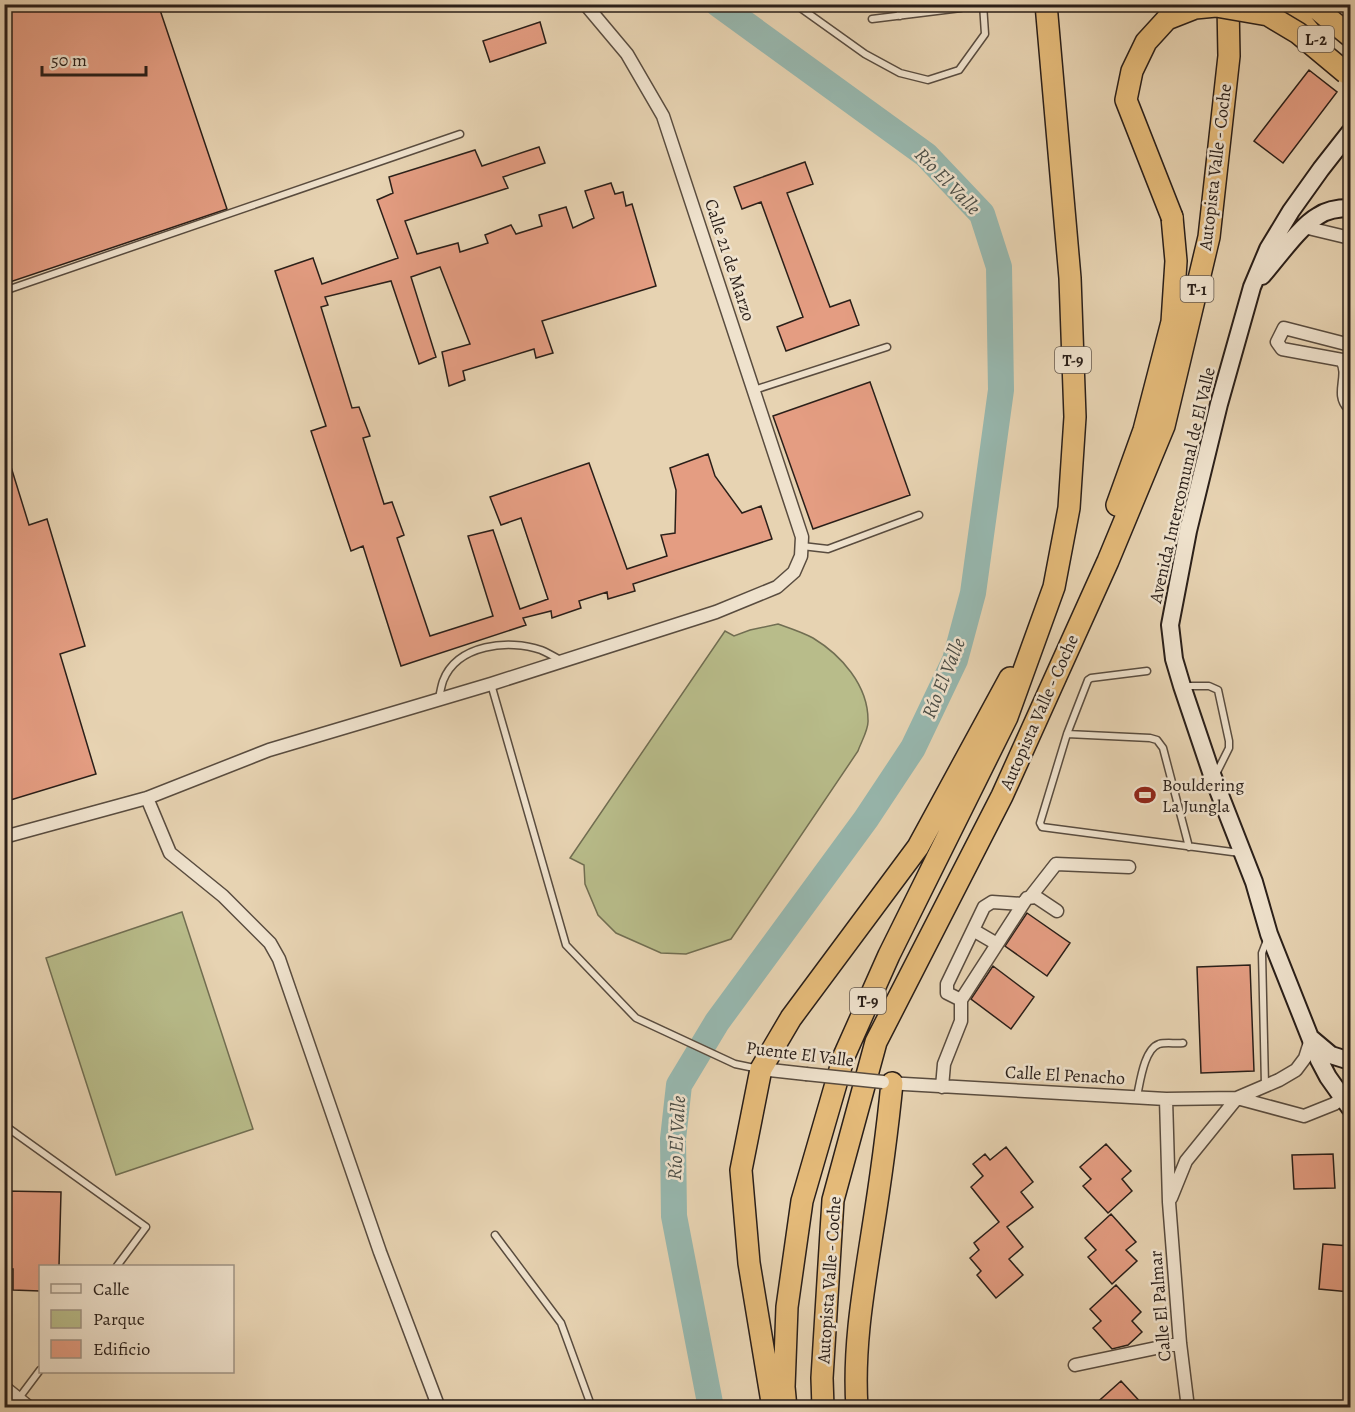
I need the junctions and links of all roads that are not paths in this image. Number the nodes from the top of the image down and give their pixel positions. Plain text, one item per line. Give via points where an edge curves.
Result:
1 (585, 4) edge
2 (795, 4) edge
3 (899, 4) edge
4 (983, 4) edge
5 (1046, 4) edge
6 (1228, 4) edge
7 (1286, 4) edge
8 (1311, 4) edge
9 (961, 8) dead end
10 (900, 16) junction
11 (872, 19) dead end
12 (1350, 36) edge
13 (1348, 75) edge
14 (1350, 132) edge
15 (460, 134) dead end
16 (1350, 208) edge
17 (1304, 227) junction
18 (1350, 238) edge
19 (1252, 288) junction
20 (4, 291) edge
21 (1350, 345) edge
22 (887, 347) dead end
23 (754, 390) junction
24 (1350, 407) edge
25 (919, 515) dead end
26 (801, 546) junction
27 (1107, 561) junction
28 (1043, 621) junction
29 (562, 661) junction
30 (1147, 671) dead end
31 (491, 684) junction
32 (1182, 686) junction
33 (439, 699) junction
34 (1067, 734) junction
35 (1214, 779) junction
36 (147, 798) junction
37 (4, 837) edge
38 (1189, 847) junction
39 (1243, 854) junction
40 (1129, 867) dead end
41 (1027, 900) junction
42 (1057, 911) dead end
43 (973, 930) junction
44 (1269, 934) junction
45 (997, 944) junction
46 (961, 1000) junction
47 (1311, 1039) junction
48 (1183, 1043) dead end
49 (1350, 1061) edge
50 (762, 1069) junction
51 (887, 1083) junction
52 (1265, 1085) junction
53 (942, 1087) junction
54 (1137, 1096) junction
55 (1237, 1098) junction
56 (1166, 1099) junction
57 (1348, 1099) edge
58 (4, 1125) edge
59 (1169, 1202) junction
60 (495, 1235) dead end
61 (118, 1265) edge
62 (1180, 1343) junction
63 (1075, 1365) dead end
64 (39, 1371) edge
65 (4, 1387) edge
66 (19, 1398) junction
67 (30, 1407) edge
68 (439, 1407) edge
69 (592, 1407) edge
70 (773, 1407) edge
71 (786, 1407) edge
72 (823, 1407) edge
73 (857, 1407) edge
74 (1188, 1407) edge

1 - 23 street, Calle 21 de Marzo via 627,54 663,116
2 - 4 lane via 865,54 900,73 928,81 959,70 985,34
3 - 10 lane
5 - 28 highway, Autopista Valle - Coche / T-9 via 1070,278 1075,417 1069,508 1054,587
6 - 27 highway, Autopista Valle - Coche / T-1 via 1230,56 1209,237 1164,426
7 - 13 highway, L-2, bridge
8 - 12 highway, L-2
9 - 10 lane
10 - 11 lane
13 - 27 highway, bridge via 1298,33 1268,15 1216,6 1195,8 1167,19 1146,42 1131,71 1126,100 1172,217 1176,261 1172,322 1143,430 1107,535
14 - 19 main road, Avenida Intercomunal de El Valle via 1291,211 1268,249
15 - 20 lane
16 - 17 main road via 1317,216
17 - 18 street
17 - 19 main road
19 - 32 main road, Avenida Intercomunal de El Valle via 1224,384 1175,594 1170,625 1173,659
21 - 24 street via 1284,328 1277,342 1282,349 1342,360 1346,370 1343,396
22 - 23 lane
23 - 26 street, Calle 21 de Marzo via 802,537
25 - 26 lane via 828,549
26 - 29 street via 794,572 777,587 717,612
27 - 72 highway, Autopista Valle - Coche / T-9 via 1002,796 876,1042 833,1200
28 - 50 highway via 918,846 791,1018
28 - 71 highway, Autopista Valle - Coche / T-9 via 1007,717 889,955 844,1056 802,1201 787,1307
29 - 31 street
29 - 33 lane via 540,650 511,645 476,650 457,660 443,680
30 - 34 lane via 1091,678
31 - 33 street
31 - 50 lane, Puente El Valle via 566,945 636,1018 735,1064
32 - 35 main road, Avenida Intercomunal de El Valle
32 - 35 lane via 1218,690 1229,741
33 - 36 street via 269,750
34 - 38 lane via 1157,740 1163,748
34 - 38 lane via 1040,819 1042,827
35 - 39 main road, Avenida Intercomunal de El Valle
36 - 37 street
36 - 68 street via 170,854 223,896 270,943 279,959 380,1252
38 - 39 lane
39 - 44 main road, Avenida Intercomunal de El Valle
40 - 41 street via 1056,864
41 - 42 street via 1036,897
41 - 43 street via 988,903
41 - 45 street
43 - 45 street
43 - 46 street via 946,988
44 - 47 main road, Avenida Intercomunal de El Valle
44 - 52 lane via 1262,953
45 - 46 street
46 - 53 street via 961,1021 944,1064
47 - 49 main road via 1332,1055
47 - 52 street via 1296,1070
47 - 57 main road, Avenida Intercomunal de El Valle via 1328,1077
48 - 54 lane via 1158,1044 1152,1049
50 - 51 street, Puente El Valle, bridge
50 - 70 highway via 741,1170 749,1263
51 - 53 street, Calle El Penacho
51 - 73 highway via 872,1233 860,1304
52 - 55 street
53 - 54 street, Calle El Penacho
54 - 56 street, Calle El Penacho
55 - 56 street, Calle El Penacho
55 - 57 street, Avenida Intercomunal de El Valle via 1304,1116
55 - 59 street, Calle El Palmar via 1186,1161
56 - 59 street, Calle El Palmar
58 - 61 lane via 146,1227
59 - 62 street, Calle El Palmar
60 - 69 lane via 561,1323
62 - 63 street
62 - 74 street, Calle El Palmar
64 - 66 lane
65 - 66 street
66 - 67 street

